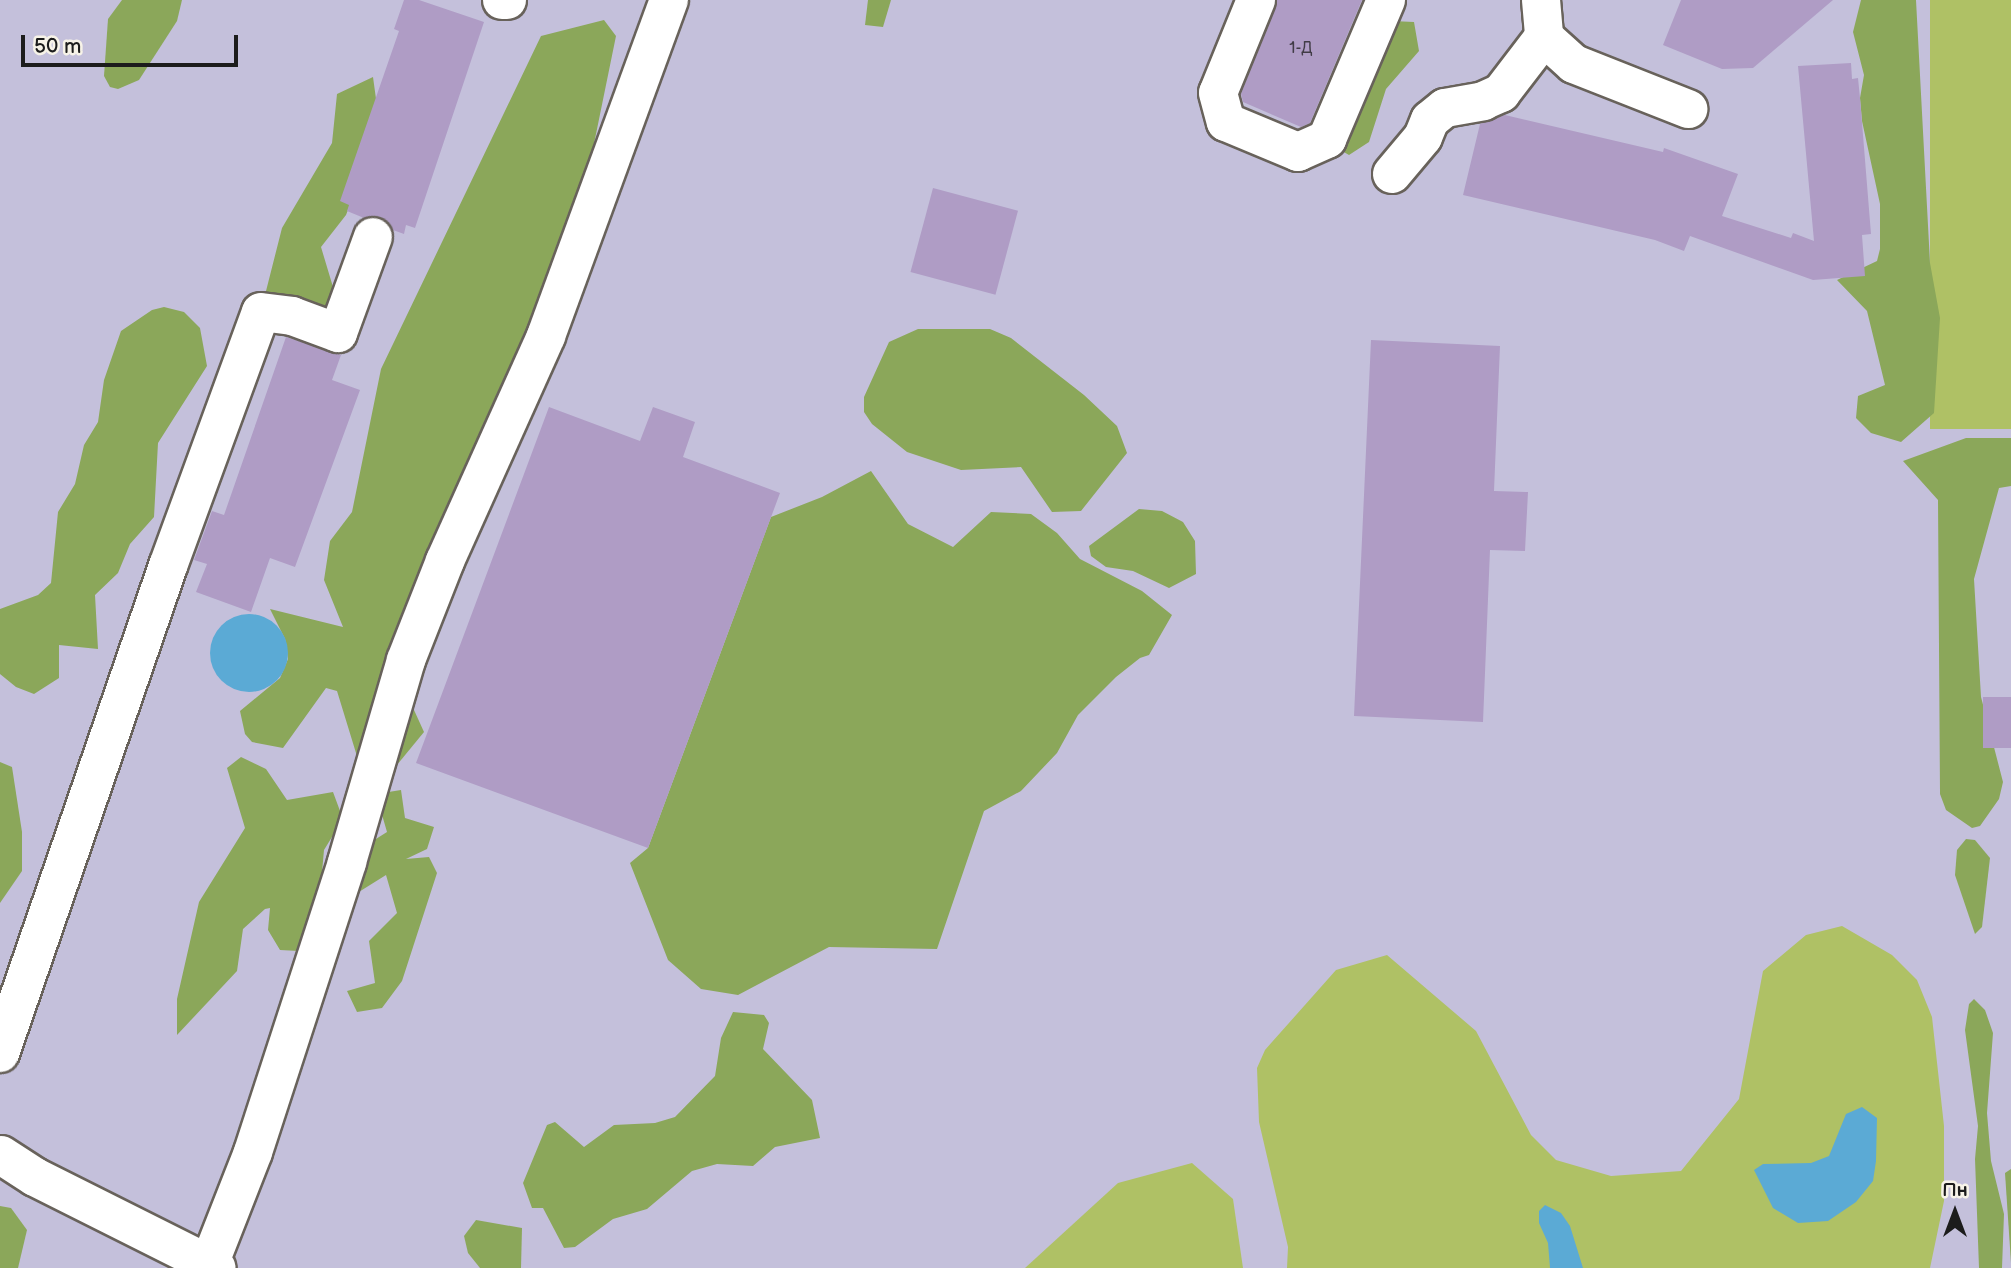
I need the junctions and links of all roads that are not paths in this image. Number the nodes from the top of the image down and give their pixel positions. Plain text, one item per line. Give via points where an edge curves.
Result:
1 (670, 0) edge
2 (1256, 0) edge
3 (1386, 0) edge
4 (1543, 18) edge
5 (1688, 109) dead end
6 (1392, 173) dead end
7 (373, 237) dead end
8 (0, 1053) edge
9 (0, 1154) edge
10 (214, 1265) edge

1 - 10 street via 546,336 406,660 347,862
2 - 3 street via 1218,93 1226,122 1298,152 1327,139
4 - 5 street via 1574,64
4 - 6 street via 1501,93 1445,108 1430,120 1423,137
7 - 8 street via 338,333 292,316 261,312
9 - 10 street via 46,1183

